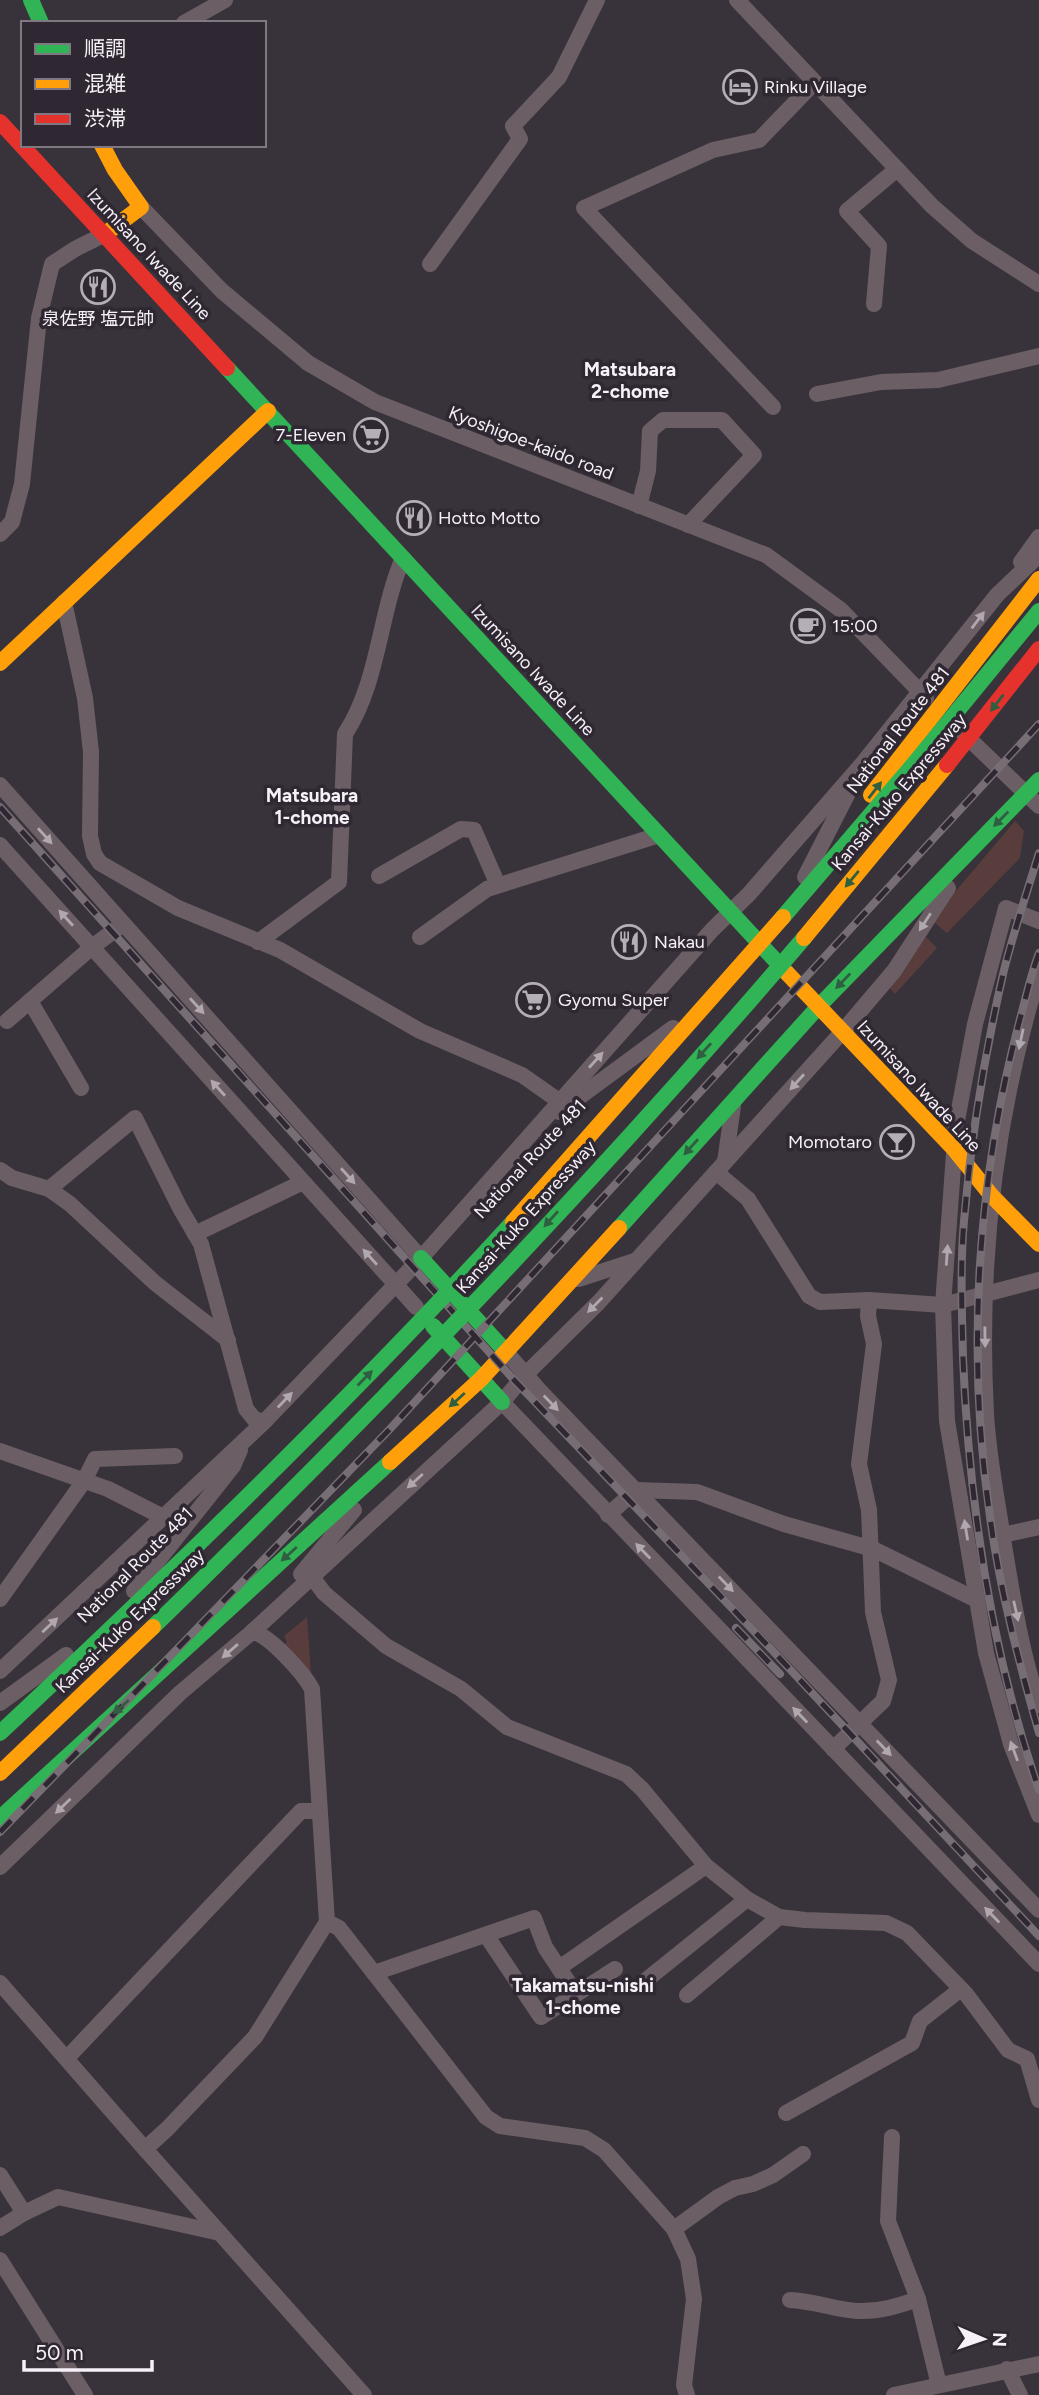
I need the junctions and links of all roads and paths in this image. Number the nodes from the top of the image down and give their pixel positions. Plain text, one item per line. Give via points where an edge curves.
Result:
1 (31, 0) edge
2 (225, 0) edge
3 (597, 0) edge
4 (737, 0) edge
5 (40, 21) edge
6 (188, 21) edge
7 (814, 83) junction
8 (0, 122) edge
9 (21, 144) edge
10 (23, 147) edge
11 (103, 147) edge
12 (897, 169) junction
13 (141, 207) junction
14 (105, 234) junction
15 (430, 264) dead end
16 (1039, 284) edge
17 (874, 304) dead end
18 (1039, 356) edge
19 (817, 394) dead end
20 (774, 407) dead end
21 (268, 411) junction
22 (639, 506) junction
23 (688, 525) junction
24 (0, 534) edge
25 (1039, 537) edge
26 (1039, 555) edge
27 (403, 558) junction
28 (1039, 579) edge
29 (997, 595) junction
30 (64, 602) junction
31 (1039, 611) edge
32 (1039, 649) edge
33 (0, 663) edge
34 (920, 692) junction
35 (938, 710) junction
36 (863, 763) junction
37 (1039, 780) edge
38 (0, 785) edge
39 (1027, 793) junction
40 (1039, 806) edge
41 (659, 835) junction
42 (0, 845) edge
43 (976, 845) junction
44 (379, 876) dead end
45 (802, 882) junction
46 (498, 886) junction
47 (1002, 896) dead end
48 (730, 912) junction
49 (1039, 921) edge
50 (123, 924) junction
51 (420, 937) dead end
52 (754, 938) junction
53 (258, 942) junction
54 (92, 947) junction
55 (1039, 973) edge
56 (30, 1001) junction
57 (819, 1006) junction
58 (7, 1021) dead end
59 (677, 1025) junction
60 (843, 1031) junction
61 (81, 1088) dead end
62 (734, 1100) junction
63 (559, 1101) junction
64 (943, 1113) dead end
65 (532, 1132) junction
66 (954, 1149) junction
67 (721, 1167) junction
68 (0, 1170) edge
69 (303, 1182) junction
70 (49, 1189) junction
71 (991, 1195) junction
72 (195, 1234) junction
73 (1039, 1244) edge
74 (421, 1258) junction
75 (636, 1260) junction
76 (442, 1280) junction
77 (573, 1280) junction
78 (1039, 1280) edge
79 (396, 1285) junction
80 (984, 1295) junction
81 (869, 1300) junction
82 (943, 1305) junction
83 (416, 1307) junction
84 (228, 1340) junction
85 (506, 1352) junction
86 (526, 1375) junction
87 (481, 1379) junction
88 (502, 1402) junction
89 (265, 1421) junction
90 (245, 1440) junction
91 (404, 1449) junction
92 (0, 1451) edge
93 (175, 1456) dead end
94 (84, 1481) junction
95 (636, 1490) junction
96 (608, 1515) junction
97 (163, 1517) junction
98 (1039, 1527) edge
99 (1003, 1535) junction
100 (873, 1549) junction
101 (302, 1585) junction
102 (0, 1599) edge
103 (977, 1600) junction
104 (115, 1614) junction
105 (252, 1632) junction
106 (92, 1636) junction
107 (0, 1671) edge
108 (0, 1703) edge
109 (1039, 1705) edge
110 (0, 1720) edge
111 (860, 1724) junction
112 (0, 1733) edge
113 (833, 1749) junction
114 (0, 1773) edge
115 (319, 1811) junction
116 (1039, 1815) edge
117 (0, 1818) edge
118 (706, 1866) junction
119 (0, 1867) edge
120 (747, 1899) junction
121 (1039, 1910) edge
122 (779, 1917) junction
123 (327, 1922) junction
124 (486, 1935) junction
125 (1039, 1964) edge
126 (559, 1968) junction
127 (615, 1969) dead end
128 (374, 1973) junction
129 (645, 1981) dead end
130 (0, 1983) edge
131 (961, 1989) junction
132 (576, 1994) junction
133 (687, 1995) dead end
134 (1033, 2056) edge
135 (67, 2058) junction
136 (1039, 2100) edge
137 (786, 2113) dead end
138 (892, 2137) dead end
139 (145, 2149) junction
140 (803, 2154) dead end
141 (0, 2175) edge
142 (24, 2213) junction
143 (0, 2228) edge
144 (674, 2229) junction
145 (220, 2233) junction
146 (0, 2260) edge
147 (918, 2299) junction
148 (790, 2300) dead end
149 (1039, 2364) edge
150 (1007, 2369) junction
151 (939, 2385) junction
152 (85, 2395) edge
153 (364, 2395) edge
154 (687, 2395) edge
155 (894, 2395) edge
156 (1020, 2395) edge

1 - 5 main road
2 - 6 street
3 - 15 street via 559,76 513,126 520,139
4 - 7 street
7 - 12 street
7 - 20 street via 759,141 713,150 584,208
8 - 9 main road, Izumisano Iwade Line
10 - 14 main road, Izumisano Iwade Line
11 - 13 main road
12 - 16 street via 972,241
12 - 17 street via 847,211 879,246
13 - 14 main road
13 - 22 street, Kyoshigoe-kaido road via 222,291 309,363 376,402
14 - 21 main road, Izumisano Iwade Line
14 - 24 street via 52,264 39,318 22,484 12,522
18 - 19 street via 938,380 881,382
21 - 27 main road, Izumisano Iwade Line
21 - 30 main road
22 - 23 street, Kyoshigoe-kaido road
22 - 23 street via 648,471 650,431 663,420 722,420 754,454
23 - 34 street, Kyoshigoe-kaido road via 766,555 841,610
25 - 29 street
26 - 29 street
27 - 41 main road, Izumisano Iwade Line
27 - 53 street via 357,715 345,734 339,883
28 - 35 main road, National Route 481
34 -> 29 street
30 - 33 main road
30 - 53 street via 85,698 94,854 100,863 178,908
112 -> 31 main road, Kansai-Kuko Expressway, bridge via 375,1369 460,1280 897,786
32 -> 114 main road, Kansai-Kuko Expressway, bridge via 752,999 483,1294 163,1618
34 - 35 street, Kyoshigoe-kaido road
34 - 36 street
35 - 39 street, Kyoshigoe-kaido road
45 -> 35 main road, National Route 481
36 - 45 street
36 - 48 street
37 - 39 main road
38 -> 50 street
39 - 40 street, Kyoshigoe-kaido road
39 -> 43 main road
41 - 46 street
41 - 48 main road, Izumisano Iwade Line
54 -> 42 street
43 -> 57 main road
43 -> 60 street via 894,971
44 - 46 street via 461,829 474,830
45 - 52 main road, National Route 481
46 - 51 street via 487,889
47 - 64 street via 976,989 953,1102
48 - 52 main road, Izumisano Iwade Line
63 -> 48 street
49 - 66 street via 1006,908 975,1024
50 - 54 street
50 -> 74 street
52 - 57 main road, Izumisano Iwade Line
52 - 59 main road, National Route 481
53 - 63 street via 420,1031 522,1076
54 - 56 street
69 -> 54 street
55 -> 71 street
56 - 58 street
56 - 61 street
57 - 60 main road, Izumisano Iwade Line
57 - 62 main road
59 - 65 street
59 - 76 main road, National Route 481
60 - 66 main road, Izumisano Iwade Line
60 -> 67 street
62 - 67 street
62 -> 77 main road
63 - 65 street
65 - 74 street
66 - 71 main road, Izumisano Iwade Line
82 -> 66 street
67 - 75 street
67 - 81 street via 748,1199 809,1296 820,1302
68 - 70 street
69 - 72 street
79 -> 69 street
70 - 72 street via 135,1118
70 - 84 street via 155,1283
71 - 73 main road, Izumisano Iwade Line
71 - 80 street
72 - 84 street
74 - 76 main road
74 - 79 street
75 - 77 street
75 -> 86 street
76 - 83 main road, National Route 481
76 - 85 main road
77 - 85 main road
78 - 80 street
79 - 83 street
89 -> 79 street
80 - 82 street
80 -> 99 street via 986,1415
81 - 82 street
81 - 100 street via 874,1344 859,1464
103 -> 82 street via 947,1421
83 - 87 main road
83 - 104 main road, National Route 481
84 - 89 street via 246,1409 255,1420
85 - 86 street
85 - 87 main road
86 - 88 street
86 -> 95 street
87 - 88 main road
87 -> 91 main road
88 - 96 street
88 -> 101 street
89 - 90 street
90 - 97 street
90 - 104 street via 233,1466
91 - 101 street via 300,1575
91 -> 117 main road
92 - 94 street
93 - 94 street via 95,1459
94 - 97 street
94 - 102 street
95 - 96 street
95 - 100 street via 697,1492 784,1524
95 -> 111 street
113 -> 96 street
107 -> 97 street
98 - 99 street
99 -> 109 street
100 - 103 street
100 - 111 street via 873,1612 889,1680 883,1701
101 - 105 street
101 - 118 street via 314,1581 386,1646 461,1689 507,1727 626,1774
116 -> 103 street via 1011,1744
104 - 106 main road, National Route 481
105 - 115 street via 261,1633 312,1689
105 -> 119 street via 180,1693
106 - 108 street
106 - 110 main road, National Route 481
111 - 113 street
111 -> 121 street
125 -> 113 street
115 - 123 street
115 - 135 street via 301,1811
118 - 120 street
118 - 126 street
120 - 122 street
120 - 129 street
122 - 131 street via 886,1923 907,1933
122 - 133 street
123 - 128 street via 339,1928
123 - 139 street via 255,2037
124 - 126 street via 534,1919
124 - 128 street
124 - 132 street via 541,2017
126 - 132 street
127 - 132 street
128 - 144 street via 486,2117 500,2126 585,2138 604,2150
130 - 135 street
131 - 134 street via 1008,2050
131 - 137 street via 920,2021 912,2043
134 - 136 street
135 - 139 street
138 - 147 street via 888,2221
139 - 145 street
140 - 144 street via 773,2175 718,2197
141 - 142 street
142 - 143 street
142 - 145 street via 58,2197
144 - 154 street via 688,2259 694,2299 684,2385
145 - 153 street
146 - 152 street
147 - 148 street via 884,2310 855,2311
147 - 151 street
149 - 150 street
150 - 151 street
150 - 156 street
151 - 155 street

